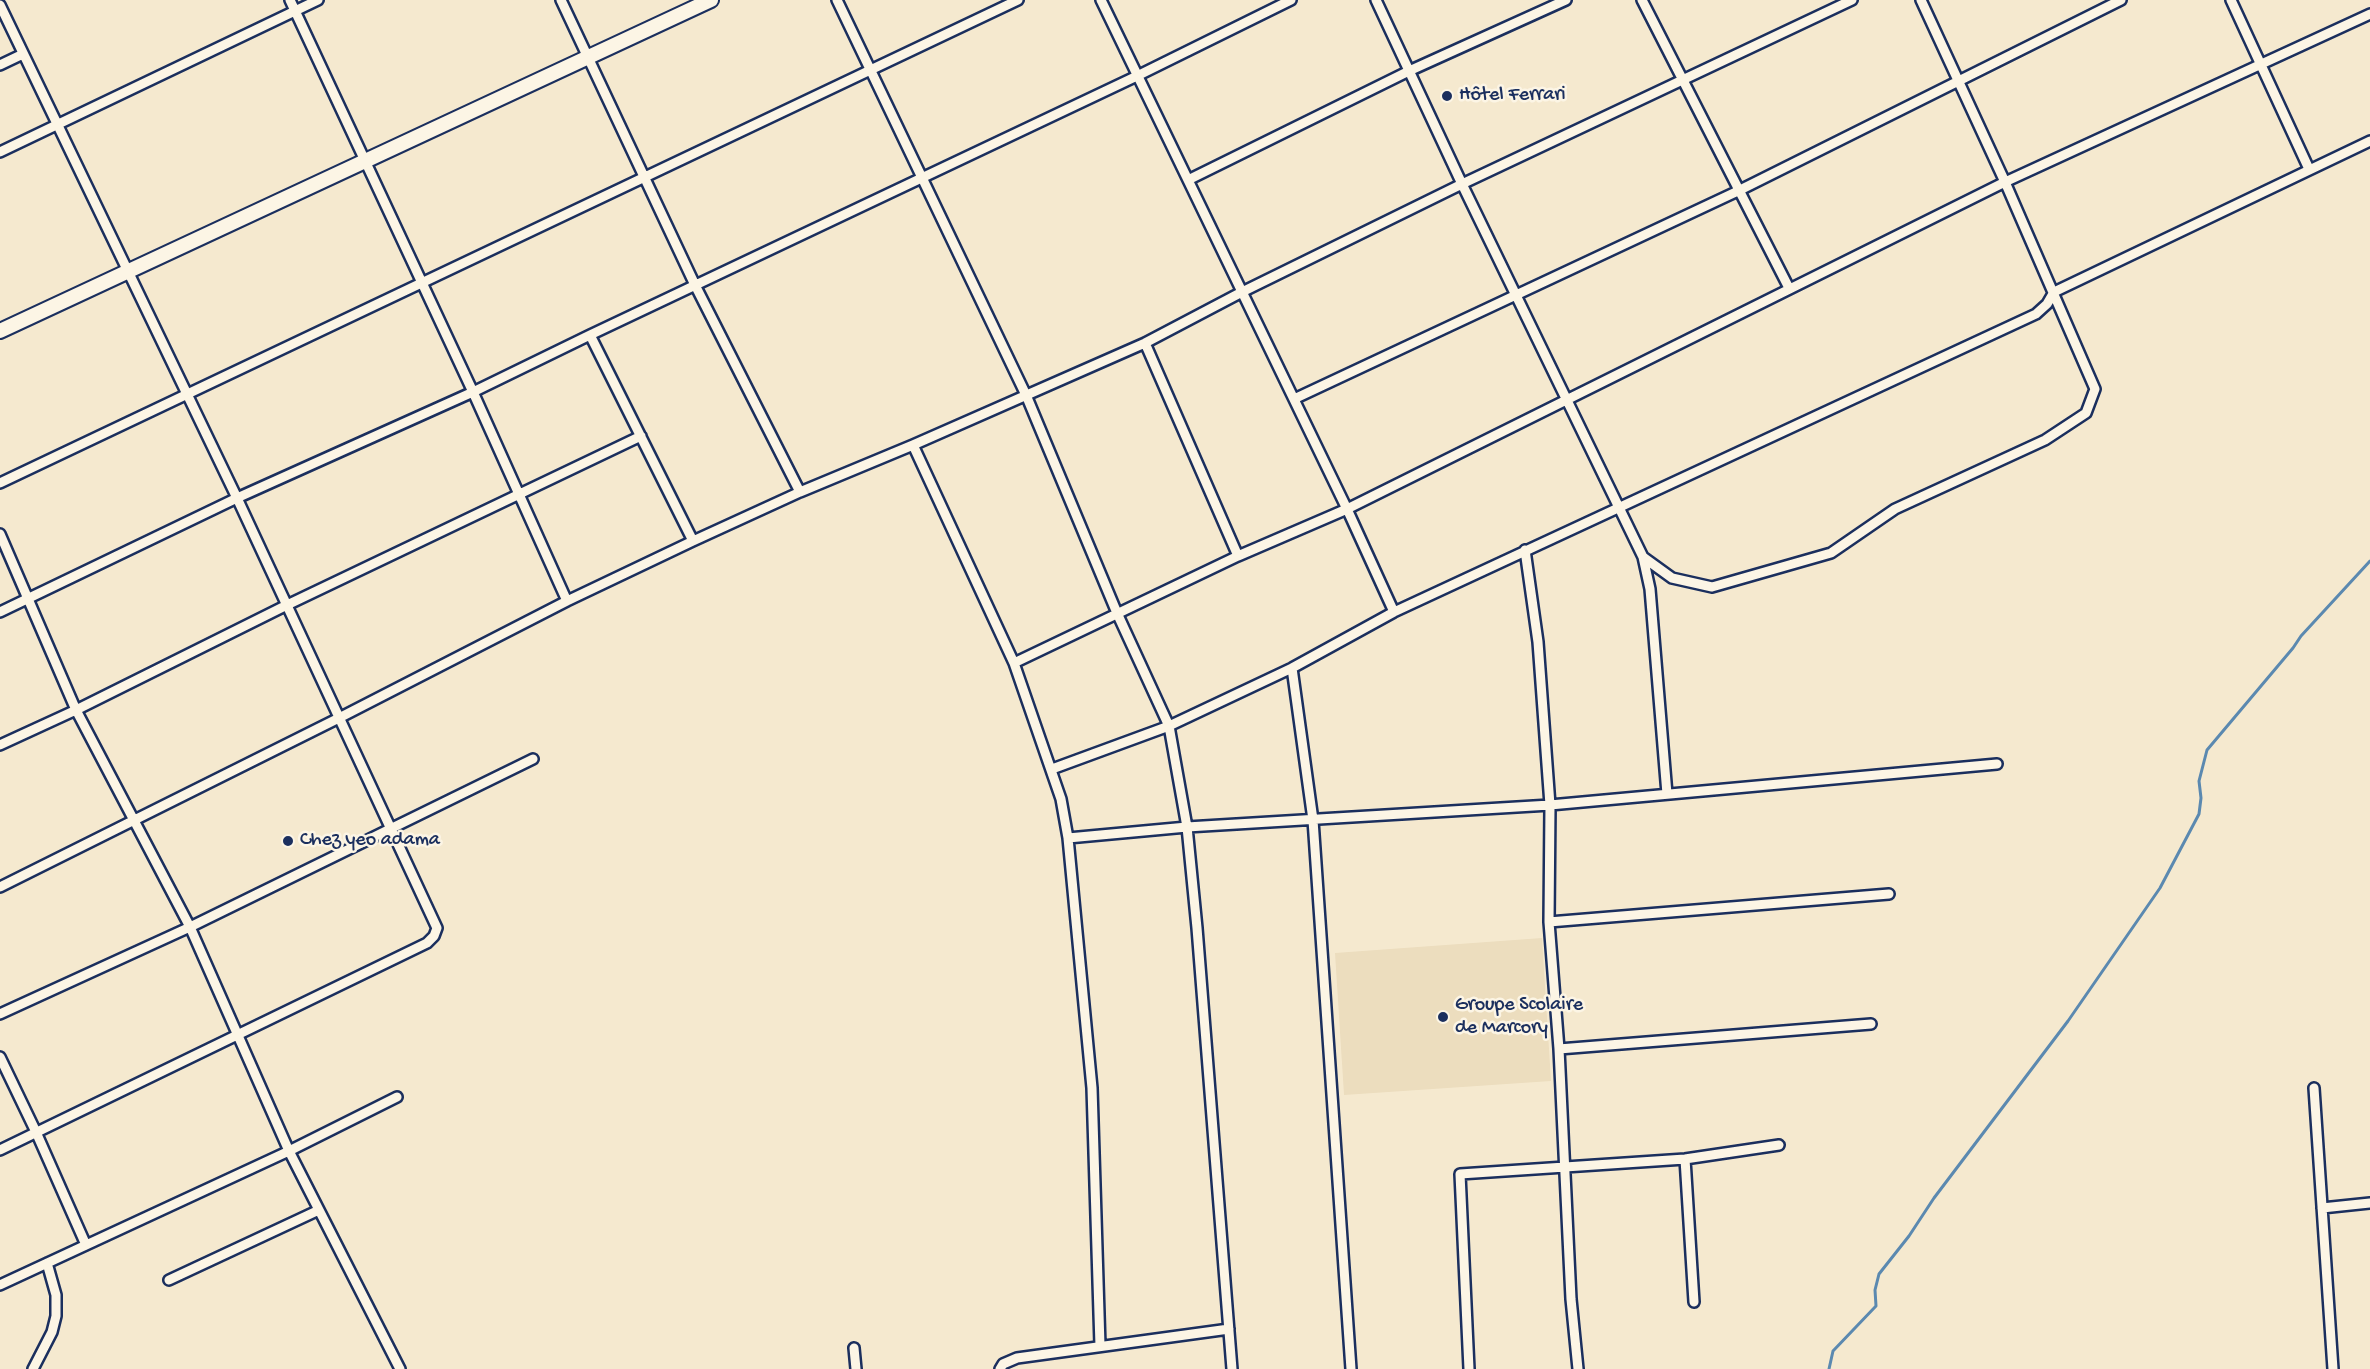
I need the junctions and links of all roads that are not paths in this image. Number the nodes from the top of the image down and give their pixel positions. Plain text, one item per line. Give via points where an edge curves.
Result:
1 (290, 0) edge
2 (318, 0) edge
3 (561, 0) edge
4 (711, 0) edge
5 (837, 0) edge
6 (1018, 0) edge
7 (1101, 0) edge
8 (1291, 0) edge
9 (1376, 0) edge
10 (1566, 0) edge
11 (1642, 0) edge
12 (1852, 0) edge
13 (1921, 0) edge
14 (2121, 0) edge
15 (2231, 0) edge
16 (0, 5) edge
17 (295, 11) junction
18 (2370, 14) edge
19 (23, 54) junction
20 (588, 57) junction
21 (2261, 63) junction
22 (0, 65) edge
23 (872, 69) junction
24 (1409, 71) junction
25 (1137, 76) junction
26 (1683, 80) junction
27 (1959, 83) junction
28 (57, 123) junction
29 (2370, 141) edge
30 (0, 152) edge
31 (364, 160) junction
32 (2309, 169) junction
33 (644, 176) junction
34 (923, 177) junction
35 (1188, 180) junction
36 (2005, 182) junction
37 (1462, 184) junction
38 (1738, 191) junction
39 (128, 270) junction
40 (420, 282) junction
41 (695, 285) junction
42 (1788, 288) junction
43 (1242, 292) junction
44 (2054, 292) junction
45 (1516, 295) junction
46 (0, 330) edge
47 (590, 334) junction
48 (1145, 343) junction
49 (473, 393) junction
50 (187, 394) junction
51 (1026, 395) junction
52 (1294, 399) junction
53 (1568, 401) junction
54 (641, 436) junction
55 (913, 445) junction
56 (0, 483) edge
57 (800, 492) junction
58 (519, 495) junction
59 (237, 498) junction
60 (1618, 508) junction
61 (1347, 510) junction
62 (0, 534) edge
63 (693, 541) junction
64 (1525, 550) junction
65 (1238, 556) junction
66 (1643, 557) junction
67 (28, 598) junction
68 (567, 601) junction
69 (285, 606) junction
70 (0, 612) edge
71 (1394, 612) junction
72 (1117, 613) junction
73 (1014, 663) junction
74 (1292, 668) junction
75 (76, 710) junction
76 (339, 718) junction
77 (1169, 726) junction
78 (0, 745) edge
79 (533, 759) dead end
80 (1997, 764) dead end
81 (1052, 770) junction
82 (1667, 794) junction
83 (1550, 805) junction
84 (1313, 820) junction
85 (133, 821) junction
86 (1187, 827) junction
87 (390, 828) junction
88 (1068, 838) junction
89 (0, 887) edge
90 (1889, 894) dead end
91 (1549, 922) junction
92 (190, 927) junction
93 (0, 1014) edge
94 (1871, 1024) dead end
95 (238, 1035) junction
96 (1559, 1049) junction
97 (0, 1057) edge
98 (2314, 1088) dead end
99 (397, 1097) dead end
100 (36, 1132) junction
101 (1779, 1145) dead end
102 (0, 1150) edge
103 (289, 1152) junction
104 (1685, 1159) junction
105 (1564, 1165) junction
106 (2370, 1203) edge
107 (2322, 1208) junction
108 (319, 1210) junction
109 (86, 1245) junction
110 (47, 1263) junction
111 (169, 1280) dead end
112 (0, 1285) edge
113 (1694, 1302) dead end
114 (1228, 1329) junction
115 (1100, 1346) junction
116 (854, 1348) dead end
117 (33, 1369) edge
118 (400, 1369) edge
119 (856, 1369) edge
120 (1000, 1369) edge
121 (1232, 1369) edge
122 (1351, 1369) edge
123 (1469, 1369) edge
124 (1578, 1369) edge
125 (2333, 1369) edge

1 - 17 street
2 - 17 street
3 - 20 street
4 - 20 street
5 - 23 street
6 - 23 street
7 - 25 street
8 - 25 street
9 - 24 street
10 - 24 street
11 - 26 street
12 - 26 street
13 - 27 street
14 - 27 street
15 - 21 street
16 - 19 street
17 - 28 street
17 - 31 street
18 - 21 street
19 - 22 street
19 - 28 street
20 - 31 street
20 - 33 street
21 - 32 street
21 - 36 street
23 - 33 street
23 - 34 street
24 - 35 street
24 - 37 street
25 - 34 street
25 - 35 street
26 - 37 street
26 - 38 street
27 - 36 street
27 - 38 street
28 - 30 street
28 - 39 street
29 - 32 street
31 - 39 street
31 - 40 street
32 - 44 street
33 - 40 street
33 - 41 street
34 - 41 street
34 - 51 street
35 - 43 street
36 - 42 street
36 - 44 street
37 - 43 street
37 - 45 street
38 - 42 street
38 - 45 street
39 - 46 street
39 - 50 street
40 - 49 street
40 - 50 street
41 - 47 street
41 - 57 street
42 - 53 street
43 - 48 street
43 - 52 street
44 - 60 street via 2036,314
44 - 66 street via 2095,389 2086,413 2045,440 1895,509 1831,553 1712,587 1672,578
45 - 52 street
45 - 53 street
47 - 49 street
47 - 54 street
48 - 51 street
48 - 65 street
49 - 58 street
49 - 59 street
50 - 56 street
50 - 59 street
51 - 55 street
51 - 72 street
52 - 61 street
53 - 60 street
53 - 61 street
54 - 58 street
54 - 63 street
55 - 57 street
55 - 73 street
57 - 63 street
58 - 68 street
58 - 69 street
59 - 67 street
59 - 69 street
60 - 64 street
60 - 66 street
61 - 65 street
61 - 71 street
62 - 67 street
63 - 68 street
64 - 71 street
64 - 83 street via 1538,642
65 - 72 street
66 - 82 street via 1650,589
67 - 70 street
67 - 75 street
68 - 76 street
69 - 75 street
69 - 76 street
71 - 74 street
72 - 73 street
72 - 77 street
73 - 81 street
74 - 77 street
74 - 84 street
75 - 78 street
75 - 85 street
76 - 85 street
76 - 87 street
77 - 81 street
77 - 86 street
79 - 87 street
80 - 82 street
81 - 88 street
82 - 83 street
83 - 84 street
83 - 91 street
84 - 86 street
84 - 122 street
85 - 89 street
85 - 92 street
86 - 88 street
86 - 114 street
87 - 92 street
87 - 95 street via 437,928 434,936 427,943
88 - 115 street via 1092,1088
90 - 91 street
91 - 96 street
92 - 93 street
92 - 95 street
94 - 96 street
95 - 100 street
95 - 103 street
96 - 105 street
97 - 100 street
98 - 107 street
99 - 103 street
100 - 102 street
100 - 109 street
101 - 104 street
103 - 108 street
103 - 109 street
104 - 105 street
104 - 113 street
105 - 123 street via 1460,1174
105 - 124 street
106 - 107 street
107 - 125 street
108 - 111 street
108 - 118 street
109 - 110 street
110 - 112 street
110 - 117 street via 56,1295 56,1316
114 - 115 street
114 - 121 street
115 - 120 street via 1017,1358
116 - 119 street

